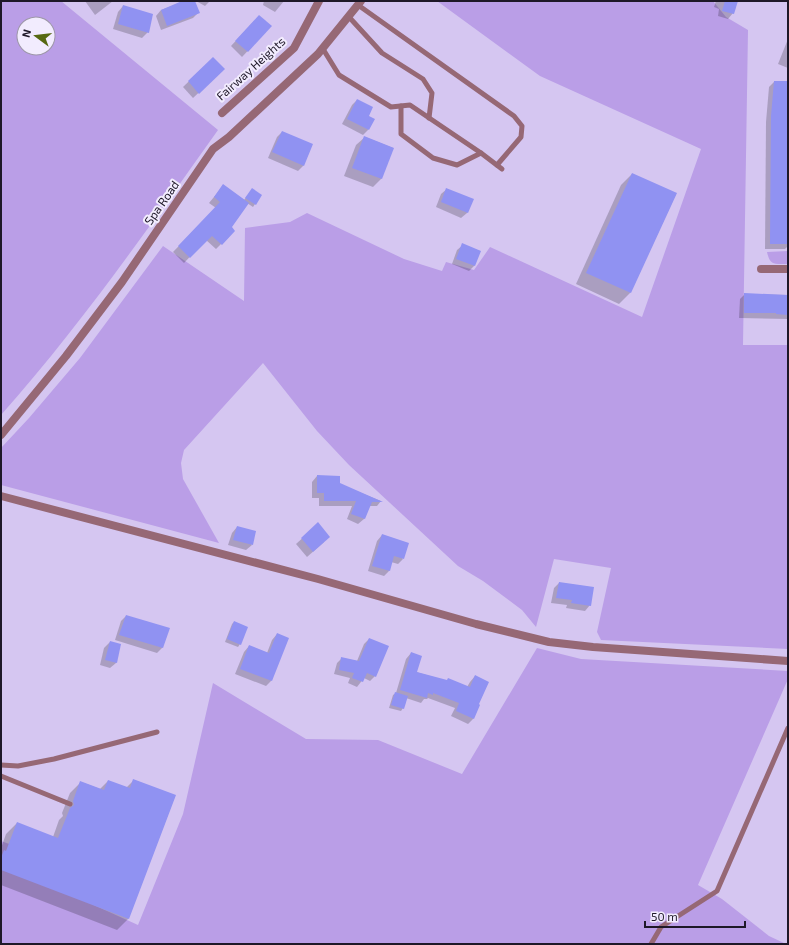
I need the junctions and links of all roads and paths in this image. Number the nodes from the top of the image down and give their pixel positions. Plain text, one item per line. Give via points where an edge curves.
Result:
1 (319, 1) edge
2 (360, 3) edge
3 (348, 17) junction
4 (323, 49) junction
5 (401, 106) junction
6 (222, 113) dead end
7 (429, 118) junction
8 (481, 153) junction
9 (497, 165) junction
10 (502, 169) dead end
11 (761, 269) dead end
12 (788, 269) edge
13 (1, 435) edge
14 (1, 496) edge
15 (788, 661) edge
16 (788, 728) edge
17 (157, 732) dead end
18 (1, 765) edge
19 (1, 776) edge
20 (70, 804) dead end
21 (651, 944) edge

1 - 6 street, Fairway Heights via 294,48
2 - 3 street, Spa Road
2 - 9 lane via 514,116 522,126 521,137
3 - 4 street, Spa Road
3 - 7 lane via 382,53 423,79 432,93
4 - 5 lane via 339,75 391,106
4 - 13 street, Spa Road via 213,149 122,282
5 - 7 lane via 410,105
5 - 8 lane via 401,134 433,158 457,166
7 - 8 lane
8 - 9 lane
9 - 10 lane
11 - 12 street
14 - 15 street via 549,642
16 - 21 lane via 717,892 661,927
17 - 18 lane via 54,759 18,766
19 - 20 lane

